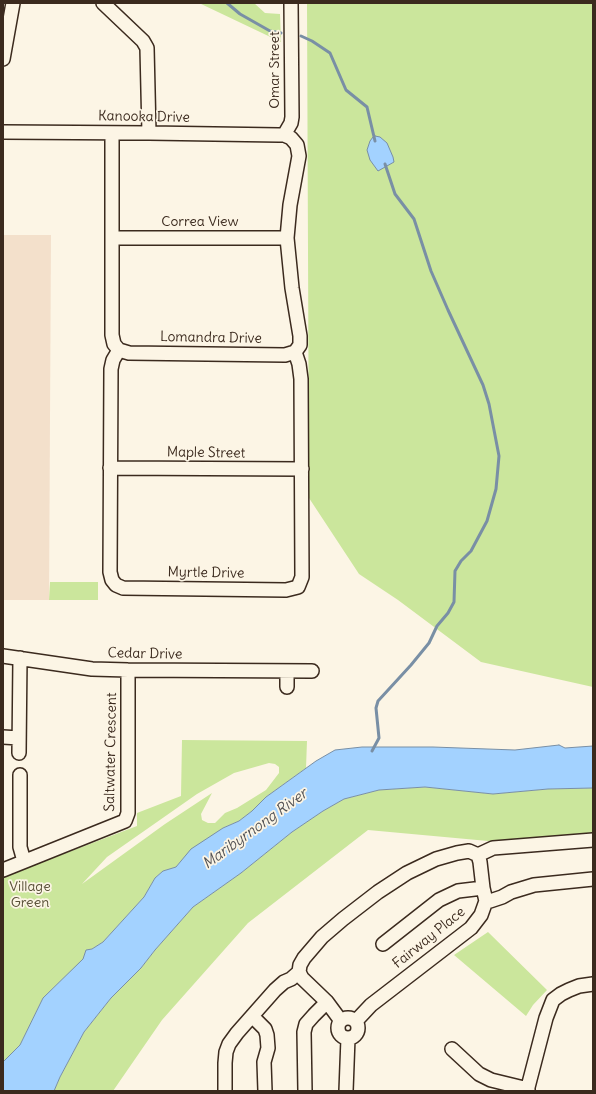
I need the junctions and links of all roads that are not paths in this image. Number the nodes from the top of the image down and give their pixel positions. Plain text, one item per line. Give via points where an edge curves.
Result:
1 (291, 3) edge
2 (10, 5) edge
3 (108, 5) edge
4 (3, 59) edge
5 (3, 132) edge
6 (112, 133) junction
7 (149, 133) junction
8 (284, 135) junction
9 (112, 238) junction
10 (287, 238) junction
11 (119, 350) junction
12 (295, 352) junction
13 (110, 468) junction
14 (302, 470) junction
15 (3, 656) edge
16 (20, 658) junction
17 (128, 670) junction
18 (312, 671) dead end
19 (287, 672) junction
20 (287, 687) dead end
21 (3, 737) edge
22 (19, 738) junction
23 (19, 754) dead end
24 (20, 775) dead end
25 (593, 840) edge
26 (478, 855) junction
27 (24, 861) junction
28 (3, 870) edge
29 (593, 879) edge
30 (484, 895) junction
31 (383, 944) dead end
32 (299, 972) junction
33 (593, 984) edge
34 (327, 1002) junction
35 (252, 1016) junction
36 (340, 1021) junction
37 (356, 1021) junction
38 (348, 1038) junction
39 (452, 1049) dead end
40 (528, 1090) edge
41 (225, 1091) edge
42 (265, 1091) edge
43 (305, 1091) edge
44 (346, 1091) edge

1 - 8 street, Omar Street via 292,117
2 - 4 street
3 - 7 street via 147,48
5 - 6 street, Kanooka Drive
6 - 7 street, Kanooka Drive
6 - 9 street
7 - 8 street, Kanooka Drive
8 - 10 street via 294,141 299,156
9 - 10 street, Correa View
9 - 11 street via 112,335
10 - 12 street via 300,336 300,345
11 - 12 street, Lomandra Drive via 129,353 285,355
11 - 13 street, Myrtle Drive via 111,369
12 - 14 street, Myrtle Drive via 301,379
13 - 14 street, Maple Street
13 - 14 street, Myrtle Drive via 110,572 116,585 123,588 286,590 298,587 302,577
15 - 16 street, Cedar Drive
16 - 17 street, Cedar Drive via 92,669
16 - 22 street
17 - 19 street, Cedar Drive
17 - 27 street, Saltwater Crescent via 128,813 125,821
18 - 19 street, Cedar Drive
19 - 20 street
21 - 22 street
22 - 23 street
24 - 27 street via 20,847
25 - 26 street via 493,848
26 - 30 street
26 - 32 street via 470,852 436,858 378,892 322,937 304,958
27 - 28 street, Saltwater Crescent
29 - 30 street via 534,885 490,902
30 - 31 street via 458,891 439,900
30 - 37 street, Fairway Place via 480,915 471,928 371,1005
32 - 34 street
32 - 35 street via 284,982
33 - 40 street via 569,990 553,1000
34 - 36 street
34 - 43 street via 306,1024 304,1032
35 - 41 street via 237,1033 226,1052
35 - 42 street via 265,1029 267,1036 268,1048 264,1062
36 - 37 street via 348,1017
36 - 38 street via 339,1030 342,1036
37 - 38 street via 358,1030 354,1036
38 - 44 street
39 - 40 street via 479,1074

